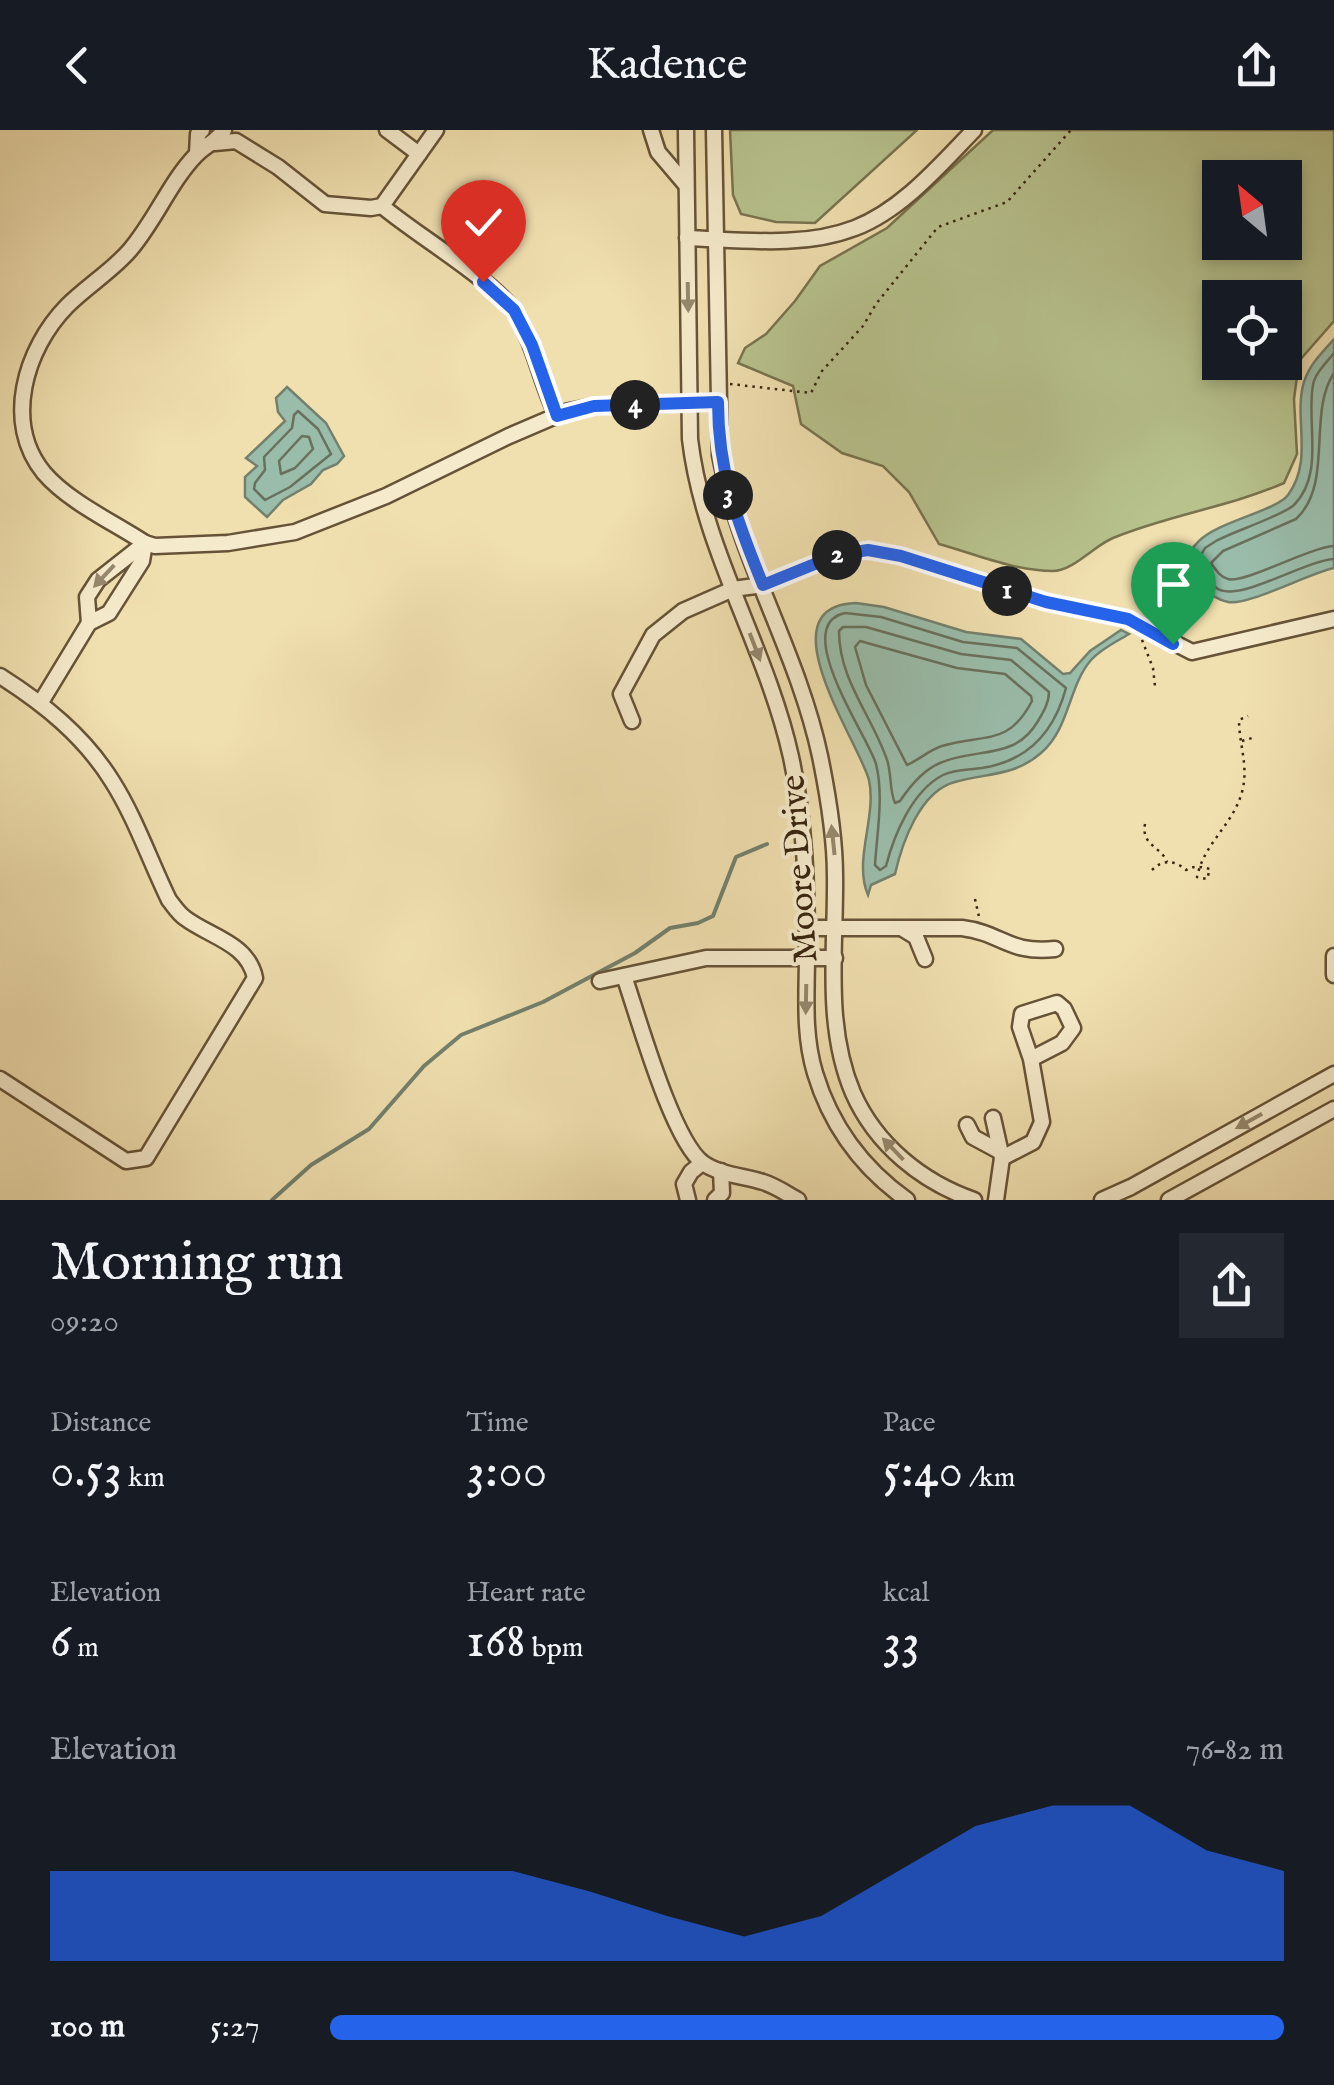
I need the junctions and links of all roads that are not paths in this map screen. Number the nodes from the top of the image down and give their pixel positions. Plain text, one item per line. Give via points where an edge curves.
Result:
1 (202, 130) edge
2 (224, 130) edge
3 (387, 130) edge
4 (436, 130) edge
5 (651, 130) edge
6 (686, 130) edge
7 (714, 130) edge
8 (974, 130) edge
9 (215, 144) junction
10 (197, 154) junction
11 (419, 154) junction
12 (686, 185) junction
13 (382, 206) junction
14 (687, 238) junction
15 (718, 239) junction
16 (718, 402) junction
17 (689, 404) junction
18 (557, 416) junction
19 (145, 543) junction
20 (763, 585) junction
21 (733, 589) junction
22 (1334, 618) edge
23 (89, 623) junction
24 (0, 676) edge
25 (40, 702) junction
26 (632, 721) dead end
27 (807, 928) junction
28 (835, 928) junction
29 (902, 928) junction
30 (1055, 949) dead end
31 (807, 956) junction
32 (1334, 956) edge
33 (835, 958) junction
34 (925, 959) dead end
35 (1334, 974) edge
36 (624, 976) junction
37 (600, 981) dead end
38 (1031, 1060) dead end
39 (1334, 1074) edge
40 (0, 1080) edge
41 (1334, 1108) edge
42 (993, 1118) dead end
43 (967, 1125) dead end
44 (1001, 1154) junction
45 (702, 1162) junction
46 (721, 1171) junction
47 (688, 1200) edge
48 (716, 1200) edge
49 (798, 1200) edge
50 (907, 1200) edge
51 (974, 1200) edge
52 (996, 1200) edge
53 (1102, 1200) edge
54 (1169, 1200) edge

1 - 10 street
2 - 9 street
3 - 11 street
4 - 11 street
5 - 12 street via 658,152
6 - 12 street, Moore Drive
7 - 15 street, Moore Drive
8 - 15 street via 924,181 857,228 782,242
9 - 10 street
9 - 13 street via 236,141 325,204
10 - 19 street via 130,250 64,309 40,345 22,394 21,424 46,476
11 - 13 street
12 - 14 street, Moore Drive
13 - 18 street via 514,310
14 - 15 street
14 -> 17 street, Moore Drive
15 - 16 street, Moore Drive
16 - 17 street
16 - 20 street, Moore Drive via 730,501
17 - 18 street via 594,406
17 - 21 street, Moore Drive via 694,478
18 - 19 street via 295,532 228,543
19 - 23 street via 142,561 109,614
19 -> 23 street via 98,580 87,597
20 - 21 street
20 - 22 street via 837,555 868,550 1128,619 1192,652
28 -> 20 street, Moore Drive via 834,846 820,756
21 - 26 street via 682,611 654,635 621,694
21 -> 27 street, Moore Drive via 790,755 802,819
23 - 25 street
24 - 25 street
25 - 40 street via 84,742 114,783 169,900 182,916 242,951 255,978 146,1158 126,1161
27 - 28 street
27 - 31 street, Moore Drive
28 - 29 street
28 - 33 street, Moore Drive
29 - 30 street via 962,928 1018,950
29 - 34 street via 916,937
31 - 33 street
31 - 36 street via 706,958
31 -> 50 street, Moore Drive via 807,1042 828,1108 866,1166
32 - 35 street
51 -> 33 street, Moore Drive via 914,1168 863,1112 840,1055
36 - 37 street
36 - 45 street via 661,1088
38 - 44 street via 1042,1122 1032,1142
39 -> 53 street
41 - 54 street
42 - 44 street
43 - 44 street via 973,1137
44 - 52 street
45 - 46 street
45 - 47 street via 684,1184
46 - 48 street
46 - 49 street via 768,1183

